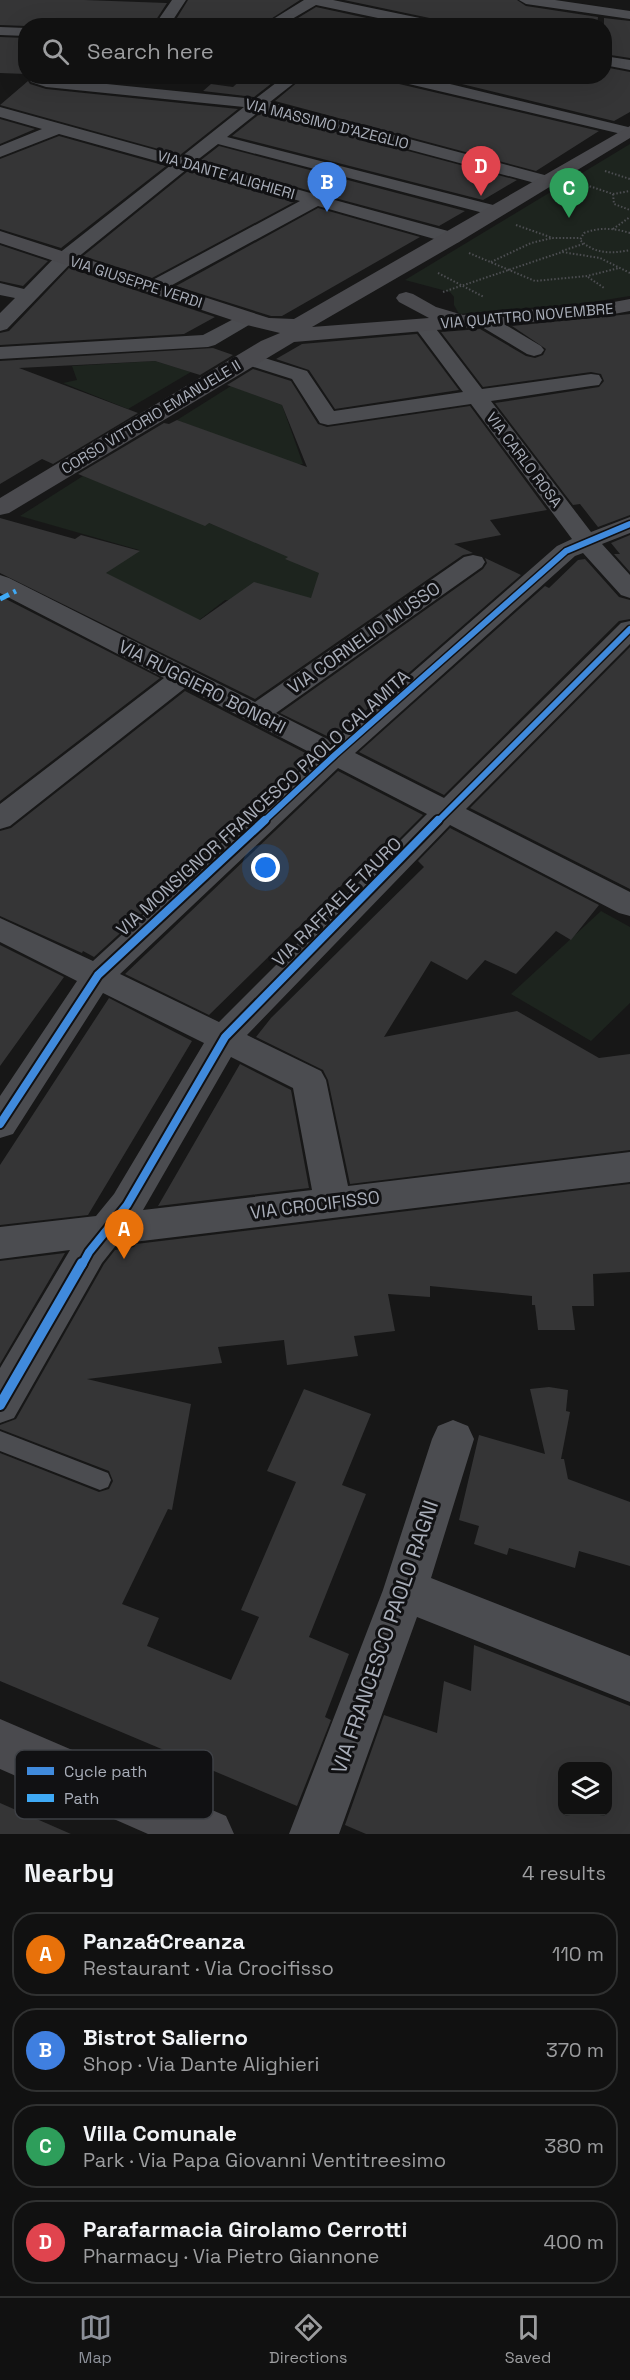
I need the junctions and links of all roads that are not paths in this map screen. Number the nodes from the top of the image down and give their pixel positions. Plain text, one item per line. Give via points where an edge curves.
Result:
1 (160, 0) edge
2 (179, 0) edge
3 (313, 0) edge
4 (534, 0) edge
5 (630, 15) edge
6 (167, 18) edge
7 (283, 18) edge
8 (401, 18) edge
9 (0, 31) edge
10 (18, 32) edge
11 (612, 62) edge
12 (630, 65) edge
13 (65, 84) edge
14 (285, 84) edge
15 (428, 84) edge
16 (490, 86) dead end
17 (473, 95) junction
18 (258, 104) junction
19 (0, 112) edge
20 (58, 128) junction
21 (629, 131) edge
22 (216, 139) junction
23 (0, 152) edge
24 (186, 163) junction
25 (360, 176) junction
26 (546, 181) junction
27 (316, 200) junction
28 (495, 211) junction
29 (0, 237) edge
30 (452, 238) junction
31 (65, 258) junction
32 (390, 275) junction
33 (154, 287) junction
34 (0, 289) edge
35 (29, 296) junction
36 (406, 298) junction
37 (630, 305) edge
38 (258, 321) junction
39 (474, 321) junction
40 (0, 325) edge
41 (423, 325) junction
42 (306, 334) joint
43 (534, 350) dead end
44 (0, 353) edge
45 (248, 358) junction
46 (591, 380) dead end
47 (477, 396) junction
48 (0, 508) edge
49 (630, 524) edge
50 (586, 541) junction
51 (473, 562) dead end
52 (5, 591) edge
53 (630, 591) edge
54 (630, 629) edge
55 (182, 677) junction
56 (255, 715) junction
57 (335, 755) junction
58 (447, 812) junction
59 (0, 819) edge
60 (630, 905) edge
61 (0, 929) edge
62 (98, 975) junction
63 (225, 1037) junction
64 (11, 1089) edge
65 (0, 1124) edge
66 (630, 1167) edge
67 (333, 1202) junction
68 (107, 1230) junction
69 (0, 1243) edge
70 (0, 1405) edge
71 (453, 1439) dead end
72 (0, 1441) edge
73 (100, 1480) dead end
74 (405, 1590) junction
75 (630, 1679) edge
76 (0, 1744) edge
77 (15, 1750) edge
78 (173, 1819) edge
79 (208, 1834) edge
80 (314, 1834) edge

1 - 2 street
2 - 6 street
3 - 7 street
3 - 8 street
4 - 5 street
9 - 10 street
11 - 12 street
13 - 18 street, VIA MASSIMO D'AZEGLIO
14 - 18 street
15 - 17 street
16 - 17 street
17 - 21 street
18 - 22 street
18 - 26 street, VIA MASSIMO D'AZEGLIO
19 - 20 street, VIA DANTE ALIGHIERI
20 - 23 street
20 - 24 street, VIA DANTE ALIGHIERI
21 - 26 street
22 - 24 street
22 - 25 street
24 - 27 street, VIA DANTE ALIGHIERI
24 - 31 street
25 - 27 street
25 - 28 street
26 - 28 street
27 - 30 street, VIA DANTE ALIGHIERI
27 - 33 street
28 - 30 street
29 - 31 street, VIA GIUSEPPE VERDI
30 - 32 street
31 - 33 street, VIA GIUSEPPE VERDI
31 - 35 street
32 - 36 street
32 - 38 street via 304,323 290,327
33 - 38 street, VIA GIUSEPPE VERDI
34 - 35 street
35 - 40 street
36 - 39 street via 429,311
36 - 41 street
37 - 39 street, VIA QUATTRO NOVEMBRE
38 - 44 street via 208,341
38 - 45 street via 265,338
39 - 41 street, VIA QUATTRO NOVEMBRE
39 - 43 street
41 - 42 street, VIA QUATTRO NOVEMBRE
41 - 47 street, VIA CARLO ROSA
42 - 45 street, CORSO VITTORIO EMANUELE II via 288,337
45 - 47 street via 300,375 328,418
45 - 48 street, CORSO VITTORIO EMANUELE II
46 - 47 street
47 - 50 street, VIA CARLO ROSA
49 - 50 street, VIA MONSIGNOR FRANCESCO PAOLO CALAMITA
50 - 53 street, VIA CARLO ROSA
50 - 57 street, VIA MONSIGNOR FRANCESCO PAOLO CALAMITA via 566,551
51 - 56 street, VIA CORNELIO MUSSO
52 - 55 street, VIA RUGGIERO BONGHI
54 - 58 street, VIA RAFFAELE TAURO
55 - 56 street, VIA RUGGIERO BONGHI
55 - 59 street
56 - 57 street, VIA RUGGIERO BONGHI
57 - 58 street, VIA RUGGIERO BONGHI
57 - 62 street, VIA MONSIGNOR FRANCESCO PAOLO CALAMITA
58 - 60 street, VIA RUGGIERO BONGHI
58 - 63 street, VIA RAFFAELE TAURO
61 - 62 street
62 - 63 street
62 - 64 street, VIA MONSIGNOR FRANCESCO PAOLO CALAMITA
63 - 67 street via 309,1080
63 - 68 street, VIA RAFFAELE TAURO via 127,1205
64 - 65 street, VIA MONSIGNOR FRANCESCO PAOLO CALAMITA
66 - 67 street, VIA CROCIFISSO
67 - 68 street, VIA CROCIFISSO
68 - 69 street, VIA CROCIFISSO
68 - 70 street, VIA RAFFAELE TAURO via 89,1252
71 - 74 street, VIA FRANCESCO PAOLO RAGNI
72 - 73 lane
74 - 75 street
74 - 80 street, VIA FRANCESCO PAOLO RAGNI
76 - 77 street
78 - 79 street

